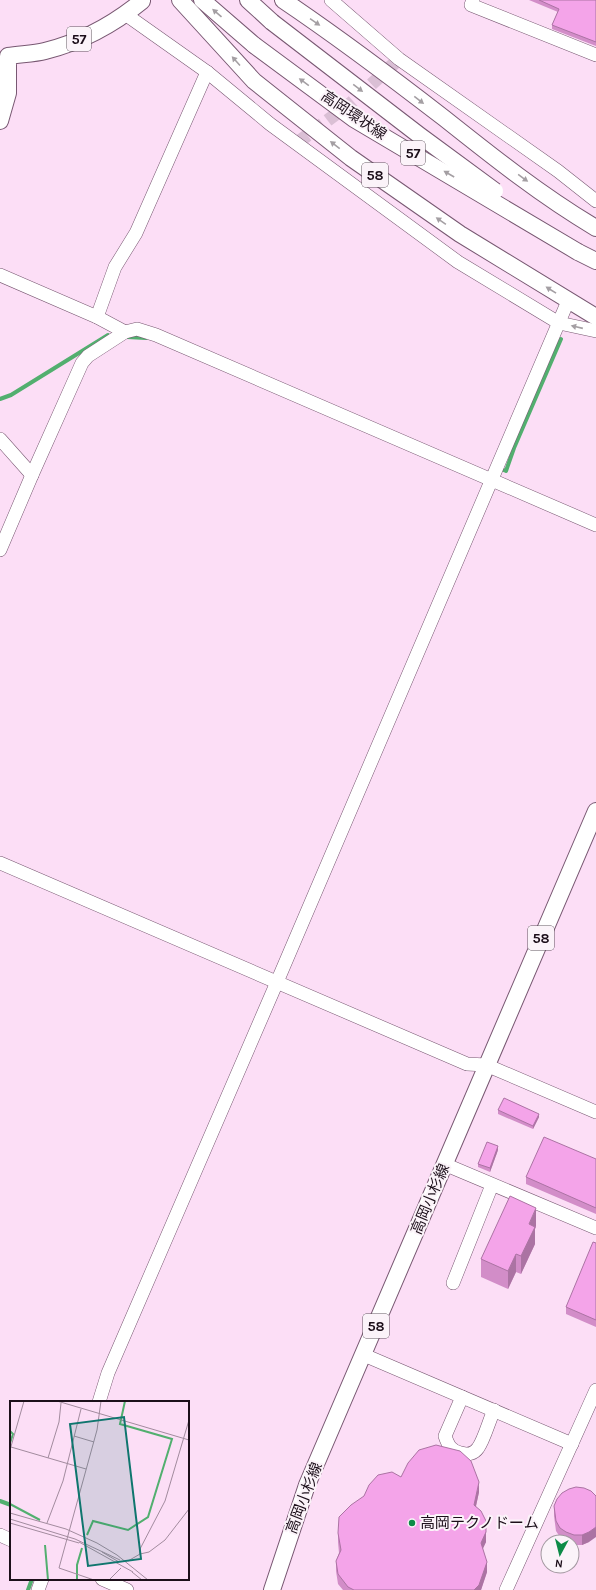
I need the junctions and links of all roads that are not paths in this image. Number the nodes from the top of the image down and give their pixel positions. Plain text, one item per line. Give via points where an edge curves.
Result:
1 (180, 0) edge
2 (202, 0) edge
3 (248, 0) edge
4 (283, 0) edge
5 (331, 0) edge
6 (473, 0) edge
7 (142, 1) dead end
8 (126, 14) junction
9 (596, 55) edge
10 (4, 56) edge
11 (206, 72) junction
12 (0, 121) edge
13 (596, 201) edge
14 (596, 228) edge
15 (578, 252) junction
16 (596, 261) edge
17 (0, 275) edge
18 (568, 300) junction
19 (97, 317) junction
20 (596, 317) edge
21 (559, 323) junction
22 (124, 332) junction
23 (596, 332) edge
24 (0, 439) edge
25 (32, 475) junction
26 (490, 478) junction
27 (596, 525) edge
28 (0, 550) edge
29 (596, 811) edge
30 (0, 863) edge
31 (277, 982) junction
32 (486, 1065) junction
33 (596, 1112) edge
34 (444, 1164) junction
35 (492, 1185) junction
36 (596, 1228) edge
37 (453, 1283) dead end
38 (364, 1355) junction
39 (596, 1390) edge
40 (462, 1397) junction
41 (99, 1401) edge
42 (494, 1410) junction
43 (572, 1444) junction
44 (0, 1535) edge
45 (10, 1540) edge
46 (42, 1580) edge
47 (104, 1580) edge
48 (38, 1590) edge
49 (127, 1590) edge
50 (272, 1590) edge
51 (506, 1590) edge

18 -> 1 main road, 58 via 460,234 351,158 254,81
15 -> 2 main road, 高岡環状線 / 57, bridge via 354,119 254,45
3 -> 15 main road, 高岡環状線 / 57, bridge via 272,22 419,135
4 -> 14 main road via 326,29 565,210
5 - 13 street via 399,59 558,171
6 - 9 street via 471,5
7 - 8 main road, 57
8 - 10 main road, 57 via 89,35 45,51
8 - 11 street
10 - 12 main road, 57 via 8,93
11 - 19 street via 136,233 115,267
11 - 21 street via 270,124 458,262
15 - 16 main road, 高岡環状線 / 57
17 - 19 street
18 - 20 main road, 58
18 - 21 street
19 - 22 street
23 -> 21 street
21 - 26 street
22 - 25 street via 88,356 82,363
22 - 26 street via 137,329 156,335
24 - 25 street
25 - 28 street
26 - 27 street
26 - 31 street
29 - 32 main road, 高岡小杉線 / 58
30 - 31 street
31 - 32 street via 467,1064
31 - 41 street via 108,1373
32 - 33 street
32 - 34 main road, 高岡小杉線 / 58
34 - 35 street
34 - 38 main road, 高岡小杉線 / 58
35 - 36 street
35 - 37 street
38 - 40 street
38 - 50 main road, 高岡小杉線 / 58 via 307,1485
39 - 43 street
40 - 42 street
40 - 42 street via 445,1436 448,1445 459,1453 472,1453 478,1449
42 - 43 street
43 - 51 street
44 - 45 street
46 - 48 street
47 - 49 street

